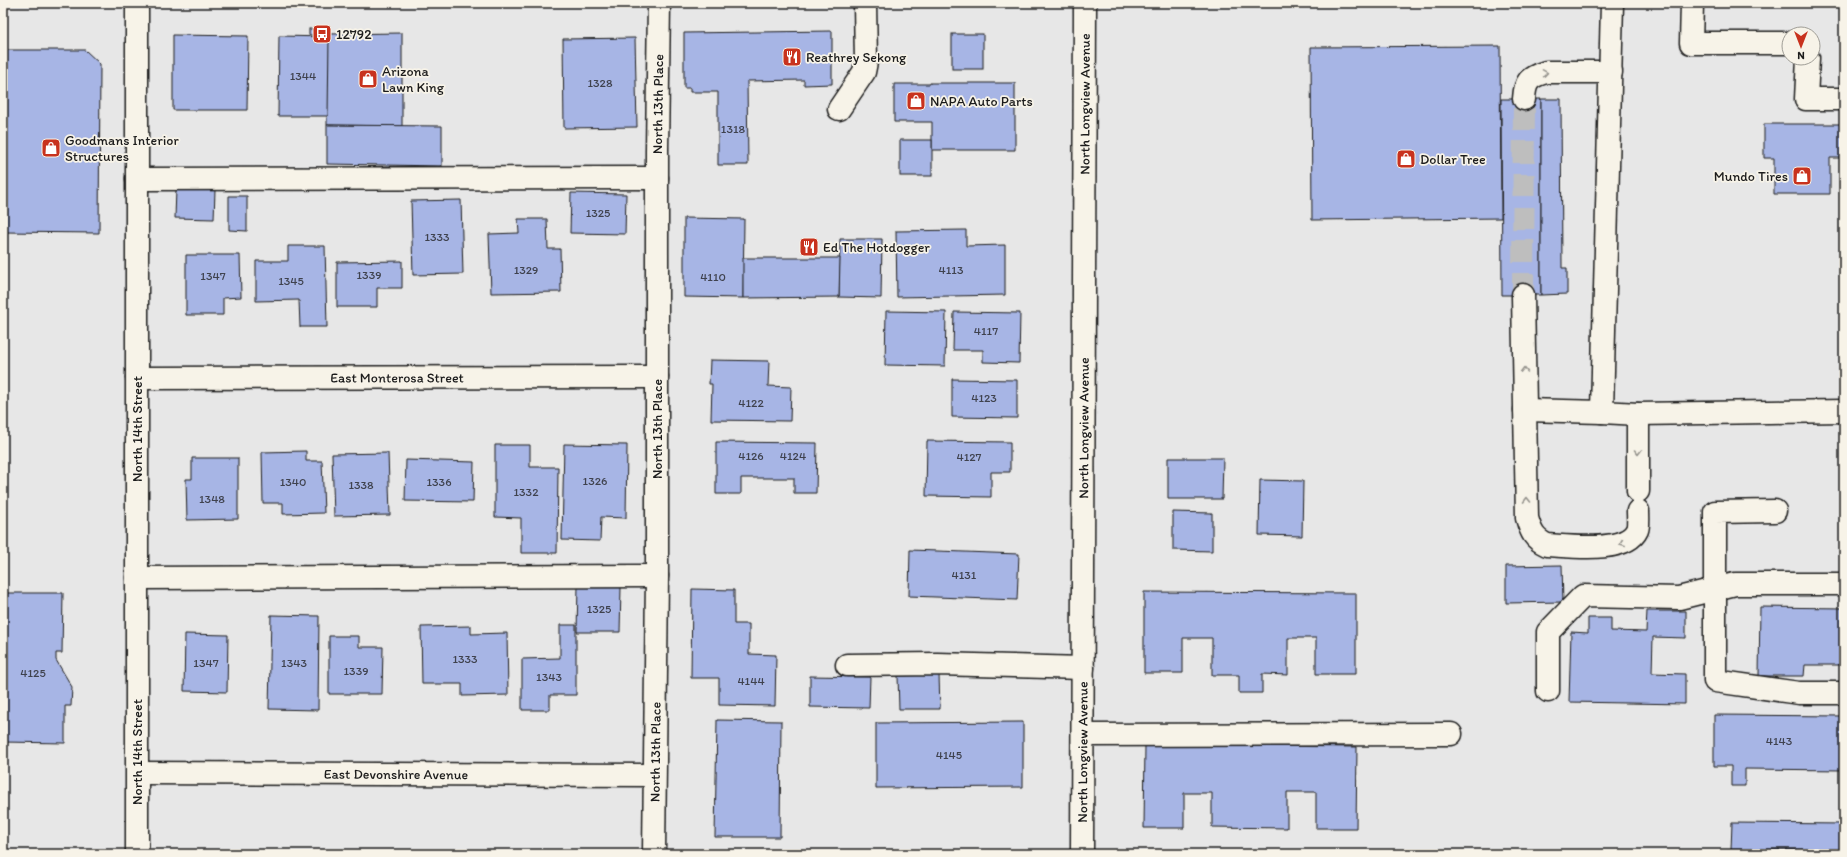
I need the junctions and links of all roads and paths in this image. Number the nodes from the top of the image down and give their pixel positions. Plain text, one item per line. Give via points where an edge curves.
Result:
1 (137, 3) edge
2 (659, 3) edge
3 (865, 3) edge
4 (1085, 3) edge
5 (1612, 3) edge
6 (1692, 3) edge
7 (1781, 43) edge
8 (1808, 66) edge
9 (1611, 72) junction
10 (1844, 98) edge
11 (1524, 99) tunnel mouth
12 (839, 109) dead end
13 (657, 178) junction
14 (138, 180) junction
15 (1523, 295) tunnel mouth
16 (657, 376) junction
17 (137, 378) junction
18 (1525, 410) junction
19 (1844, 411) edge
20 (1602, 412) junction
21 (1638, 414) junction
22 (1775, 511) dead end
23 (657, 576) junction
24 (137, 578) junction
25 (1844, 584) edge
26 (1714, 590) junction
27 (846, 665) dead end
28 (1083, 668) junction
29 (1548, 691) dead end
30 (1844, 693) edge
31 (1451, 734) dead end
32 (1083, 735) junction
33 (138, 773) junction
34 (654, 775) junction
35 (137, 854) edge
36 (654, 854) edge
37 (1082, 854) edge

1 - 14 street, North 14th Street
2 - 13 street, North 13th Place
3 - 12 street via 864,72
4 - 28 street, North Longview Avenue
5 - 9 street
6 - 7 street via 1691,43
8 - 10 street via 1806,99
11 -> 9 street via 1528,80 1536,75 1546,72
9 - 20 street
13 - 14 street
13 - 16 street, North 13th Place
14 - 17 street, North 14th Street
18 -> 15 street
16 - 17 street, East Monterosa Street
16 - 23 street, North 13th Place
17 - 24 street, North 14th Street
18 - 20 street
21 -> 18 street via 1638,529 1631,539 1617,545 1547,545 1538,541 1531,533 1527,518
19 - 21 street
20 - 21 street
22 - 26 street via 1715,512
23 - 24 street
23 - 34 street, North 13th Place
24 - 33 street, North 14th Street
25 - 26 street via 1735,584
26 - 29 street via 1679,598 1583,596 1548,632
26 - 30 street via 1715,681 1799,693
27 - 28 street via 937,664
28 - 32 street, North Longview Avenue
31 - 32 street
32 - 37 street, North Longview Avenue
33 - 34 street, East Devonshire Avenue
33 - 35 street, North 14th Street
34 - 36 street, North 13th Place

